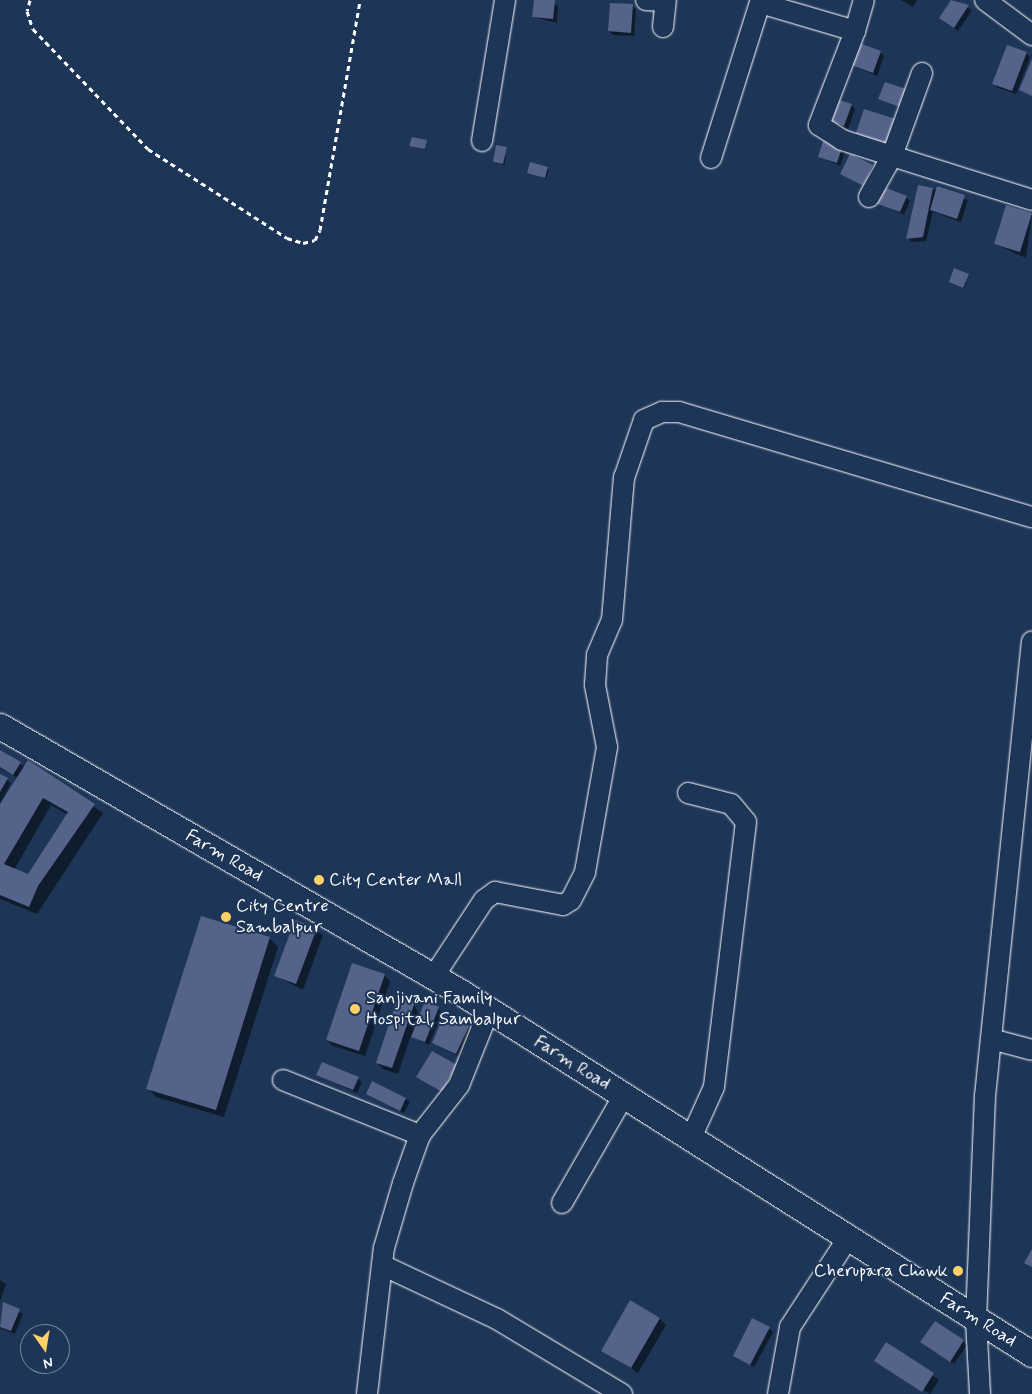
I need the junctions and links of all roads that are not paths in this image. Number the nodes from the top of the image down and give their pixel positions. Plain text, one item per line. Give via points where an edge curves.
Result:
1 (505, 0) edge
2 (659, 0) edge
3 (864, 0) edge
4 (985, 0) edge
5 (663, 27) dead end
6 (855, 31) junction
7 (1032, 35) edge
8 (922, 73) dead end
9 (482, 141) dead end
10 (892, 156) junction
11 (711, 158) dead end
12 (869, 197) dead end
13 (1032, 200) edge
14 (1032, 517) edge
15 (1032, 641) edge
16 (0, 726) edge
17 (688, 793) dead end
18 (434, 976) junction
19 (489, 1010) junction
20 (991, 1039) junction
21 (1032, 1050) edge
22 (284, 1080) dead end
23 (624, 1095) junction
24 (420, 1136) junction
25 (691, 1138) junction
26 (562, 1203) dead end
27 (848, 1238) junction
28 (382, 1265) junction
29 (976, 1320) junction
30 (1032, 1354) edge
31 (367, 1394) edge
32 (622, 1394) edge
33 (778, 1394) edge
34 (980, 1394) edge

1 - 9 street
2 - 5 street
3 - 6 street
4 - 7 street
6 - 10 street via 819,125 842,140
6 - 11 street via 760,3
8 - 10 street
10 - 12 street
10 - 13 street
14 - 18 street via 679,412 662,412 644,420 624,478 612,620 596,655 595,685 607,747 585,872 563,905 495,892 484,900
15 - 20 street
16 - 18 main road, Farm Road
17 - 25 street via 731,804 746,822 714,1087
18 - 19 main road, Farm Road
19 - 23 main road, Farm Road
19 - 24 street via 459,1085
20 - 21 street
20 - 29 street
22 - 24 street
23 - 25 main road, Farm Road
23 - 26 street
24 - 28 street
25 - 27 main road, Farm Road
27 - 29 main road, Farm Road
27 - 33 street via 790,1327
28 - 31 street
28 - 32 street via 497,1320
29 - 30 main road, Farm Road
29 - 34 street

